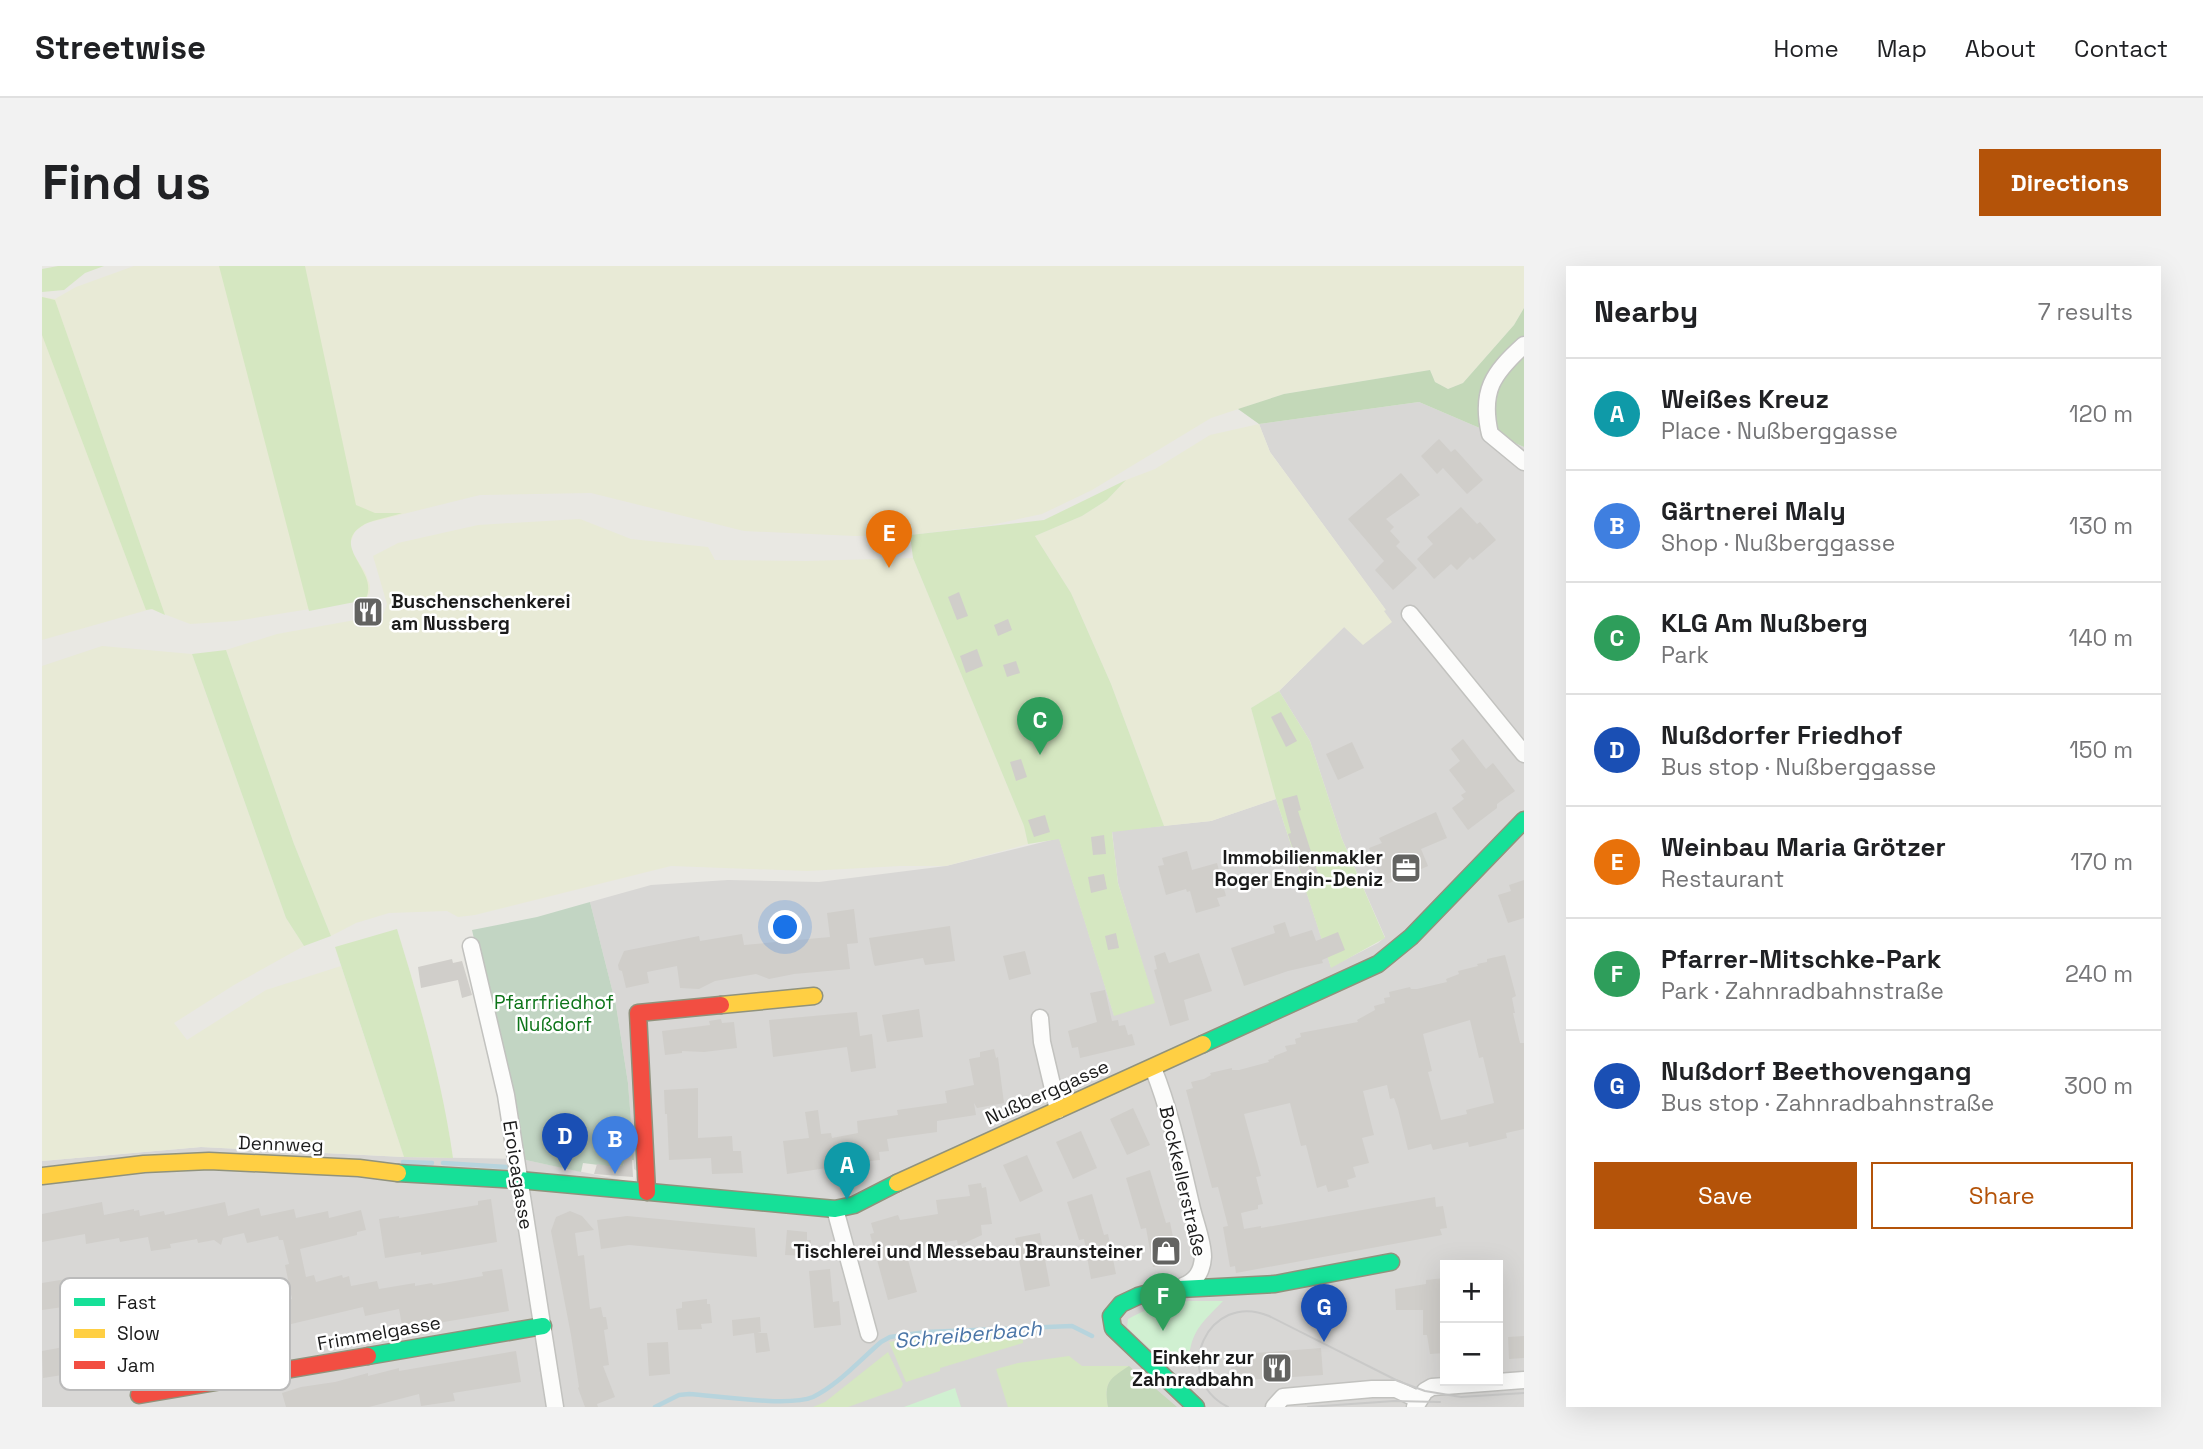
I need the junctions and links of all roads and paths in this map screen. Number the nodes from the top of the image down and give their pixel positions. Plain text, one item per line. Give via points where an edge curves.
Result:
1 (1524, 345) edge
2 (1524, 462) edge
3 (1410, 614) dead end
4 (1524, 754) edge
5 (1524, 820) edge
6 (471, 946) dead end
7 (814, 996) dead end
8 (1040, 1018) dead end
9 (1153, 1068) junction
10 (1058, 1110) junction
11 (42, 1176) edge
12 (519, 1180) junction
13 (647, 1192) junction
14 (835, 1209) junction
15 (1391, 1262) dead end
16 (1183, 1286) junction
17 (543, 1326) junction
18 (869, 1334) dead end
19 (290, 1369) edge
20 (1524, 1380) edge
21 (168, 1390) edge
22 (139, 1395) dead end
23 (1417, 1403) edge
24 (555, 1407) edge
25 (1196, 1407) edge
26 (1275, 1407) edge

1 - 2 street via 1496,373 1486,406 1490,434
3 - 4 street
5 - 9 street, Nußberggasse via 1386,958
6 - 12 street, Eroicagasse via 500,1065
7 - 13 street via 638,1013
8 - 10 street
9 - 10 street, Nußberggasse
9 - 16 street, Bockkellerstraße via 1181,1159 1203,1255 1199,1275
10 - 14 street, Nußberggasse via 854,1205
11 - 12 street, Dennweg via 209,1161
12 - 13 street, Nußberggasse
12 - 17 street, Eroicagasse
13 - 14 street, Nußberggasse
14 - 18 street
15 - 16 street via 1274,1284
16 - 25 street via 1124,1302 1111,1321 1118,1334
17 - 19 street, Frimmelgasse
17 - 24 street, Eroicagasse
20 - 23 street via 1438,1385 1424,1391
21 - 22 street, Frimmelgasse
23 - 26 street via 1396,1389 1371,1389 1283,1397

